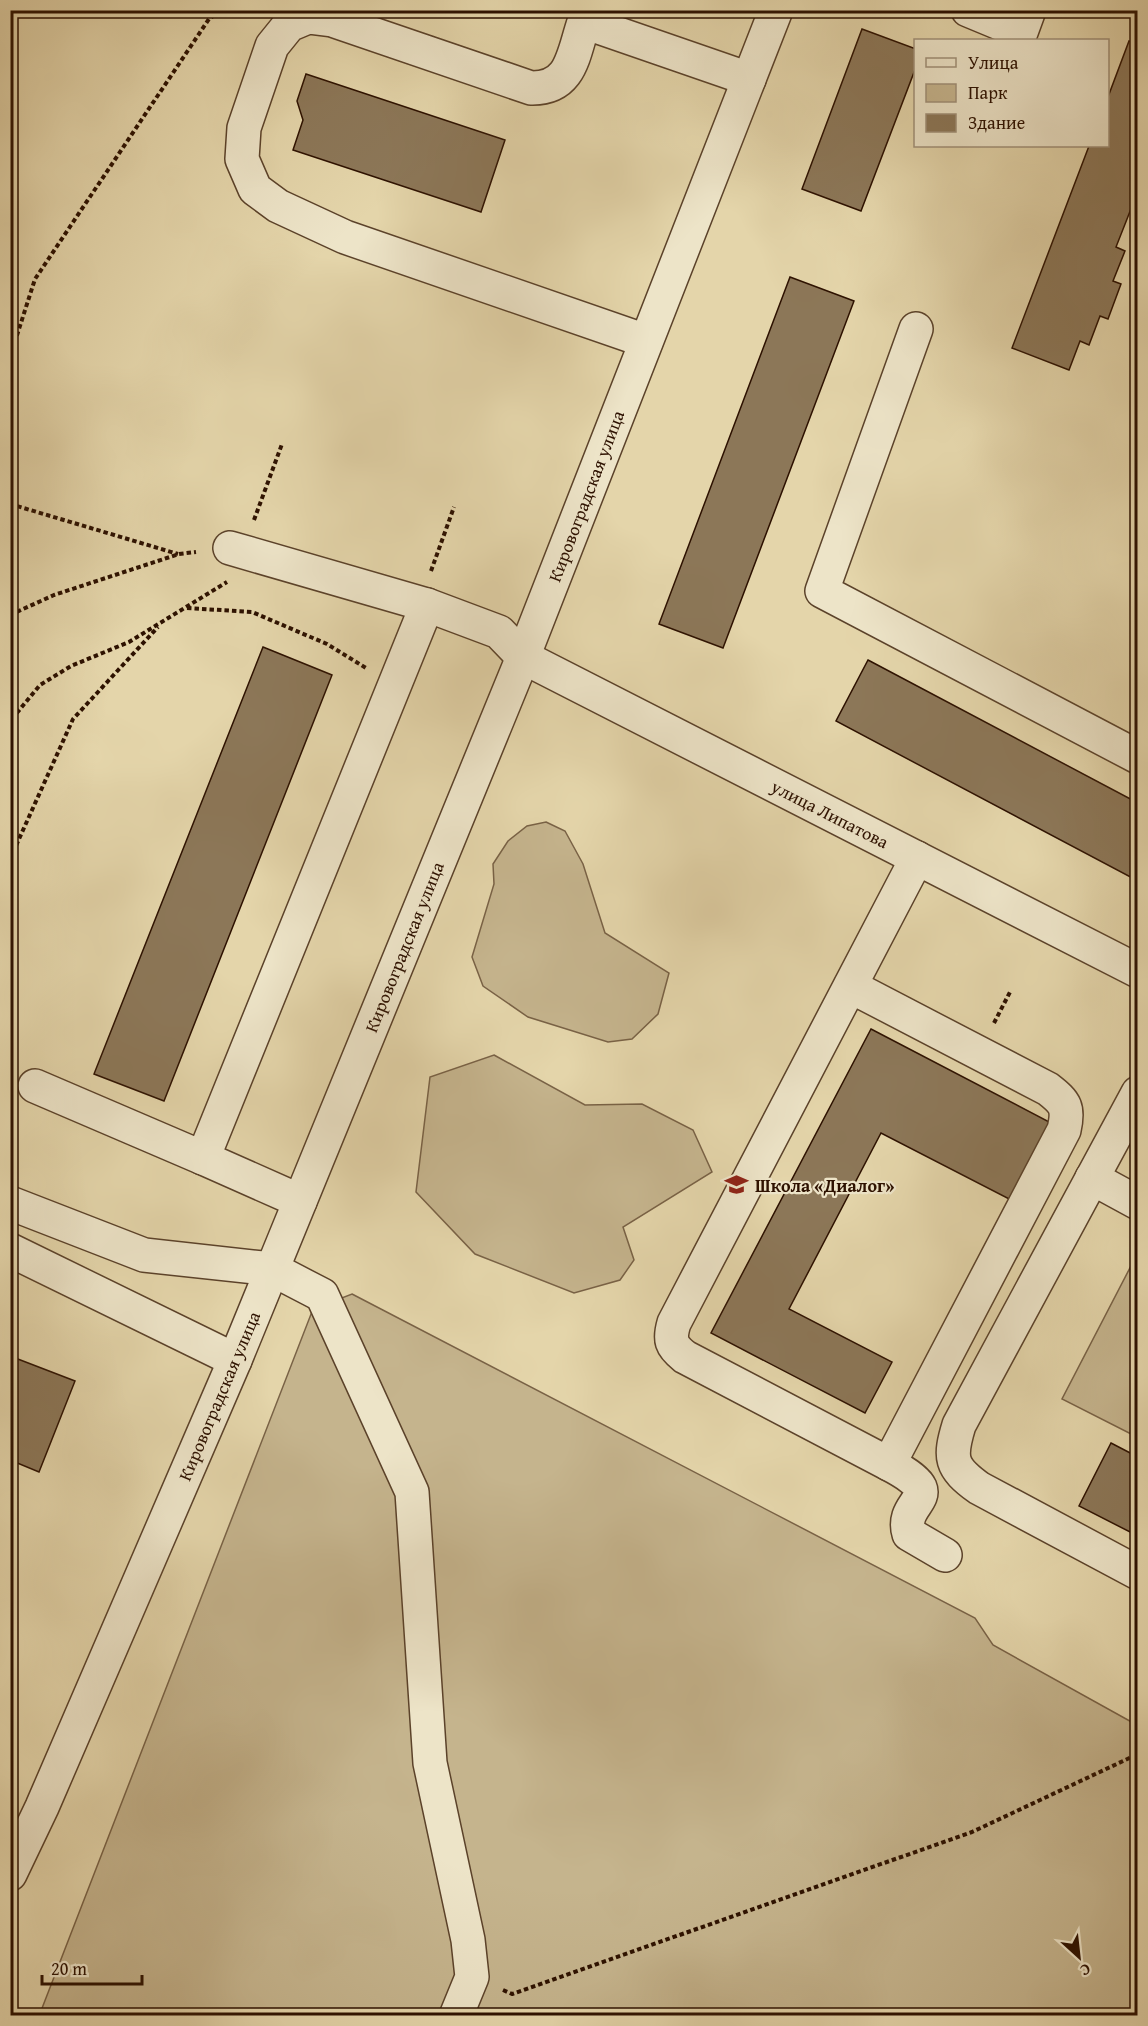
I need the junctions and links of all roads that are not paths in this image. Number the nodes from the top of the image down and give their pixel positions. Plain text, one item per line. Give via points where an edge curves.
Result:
1 (776, 10) edge
2 (968, 10) edge
3 (1029, 10) edge
4 (574, 16) edge
5 (749, 79) junction
6 (916, 329) dead end
7 (646, 341) junction
8 (240, 550) road end
9 (423, 604) junction
10 (523, 657) junction
11 (1137, 757) edge
12 (917, 858) junction
13 (1137, 971) edge
14 (850, 986) junction
15 (35, 1086) dead end
16 (1137, 1093) edge
17 (203, 1158) junction
18 (1092, 1178) junction
19 (300, 1201) junction
20 (10, 1203) edge
21 (1137, 1203) edge
22 (10, 1250) edge
23 (272, 1269) junction
24 (235, 1360) junction
25 (889, 1464) junction
26 (945, 1555) dead end
27 (1137, 1573) edge
28 (10, 1874) edge
29 (456, 2016) edge

1 - 5 street, Кировоградская улица
2 - 3 street via 1021,32
4 - 5 street
4 - 7 street via 567,72 548,88 531,88 332,20 308,17 289,26 272,46 244,128 243,159 255,189 278,206 345,237
5 - 7 street, Кировоградская улица
6 - 11 street via 822,591
7 - 10 street, Кировоградская улица
8 - 9 street, улица Липатова
9 - 10 street, улица Липатова via 499,632
9 - 17 street via 395,686
10 - 12 street, улица Липатова
10 - 19 street, Кировоградская улица
12 - 13 street, улица Липатова
12 - 14 street
14 - 25 street via 1048,1089 1068,1113 1064,1130
14 - 25 street via 674,1323 670,1338 674,1349 685,1357
15 - 17 street
16 - 18 street
17 - 19 street
18 - 21 street
18 - 27 street via 959,1425 951,1451 959,1474 979,1488
19 - 23 street, Кировоградская улица
20 - 23 street via 144,1255
22 - 24 street
23 - 24 street, Кировоградская улица
23 - 29 street via 322,1295 412,1491 430,1764 468,1941 472,1977
24 - 28 street, Кировоградская улица
25 - 26 street via 920,1483 920,1498 909,1520 909,1534

